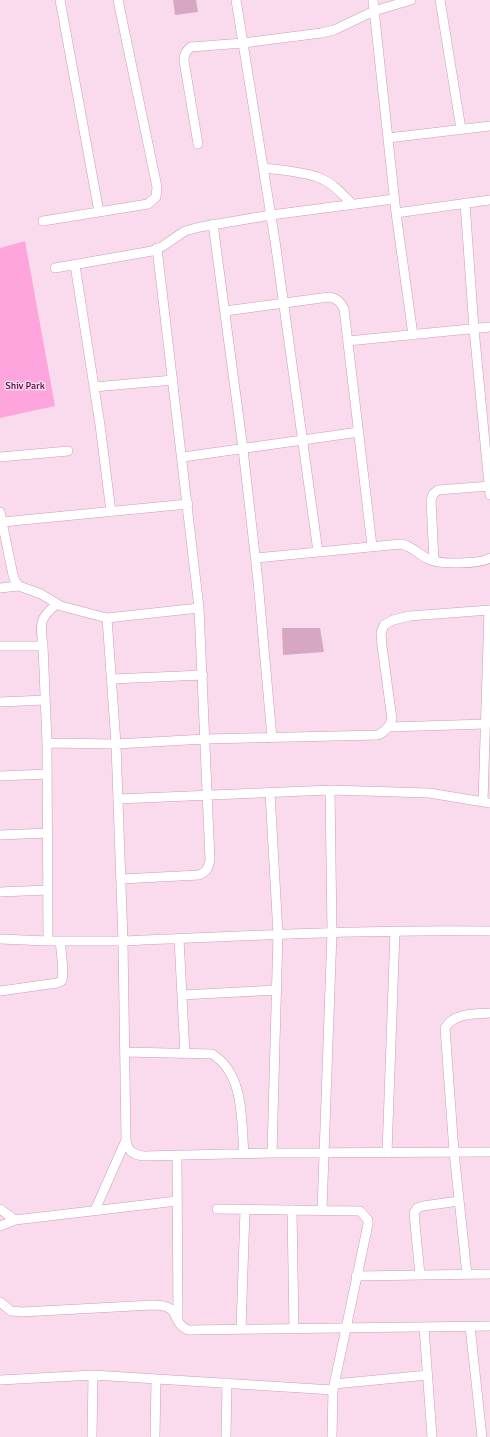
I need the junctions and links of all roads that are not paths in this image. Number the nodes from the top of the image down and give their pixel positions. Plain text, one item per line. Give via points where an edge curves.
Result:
1 (60, 0) edge
2 (118, 0) edge
3 (236, 0) edge
4 (373, 0) edge
5 (411, 0) edge
6 (440, 0) edge
7 (374, 11) junction
8 (243, 43) junction
9 (490, 126) edge
10 (461, 129) junction
11 (388, 138) junction
12 (198, 144) dead end
13 (264, 168) junction
14 (394, 199) junction
15 (490, 200) edge
16 (465, 203) junction
17 (353, 205) junction
18 (99, 212) junction
19 (396, 213) junction
20 (271, 215) junction
21 (43, 221) dead end
22 (213, 224) junction
23 (157, 248) junction
24 (75, 265) junction
25 (55, 268) dead end
26 (284, 303) junction
27 (225, 311) junction
28 (490, 327) edge
29 (474, 329) junction
30 (413, 335) junction
31 (348, 341) junction
32 (173, 380) junction
33 (94, 387) junction
34 (359, 432) junction
35 (302, 441) junction
36 (243, 449) junction
37 (68, 451) dead end
38 (183, 456) junction
39 (0, 457) edge
40 (490, 489) edge
41 (188, 504) junction
42 (0, 512) edge
43 (111, 512) junction
44 (2, 522) junction
45 (372, 546) junction
46 (318, 552) junction
47 (256, 558) junction
48 (490, 558) edge
49 (434, 561) junction
50 (19, 586) junction
51 (0, 588) edge
52 (57, 604) junction
53 (199, 608) junction
54 (489, 610) edge
55 (107, 618) junction
56 (0, 646) edge
57 (43, 646) junction
58 (203, 675) junction
59 (112, 679) junction
60 (45, 700) junction
61 (0, 702) edge
62 (486, 724) junction
63 (389, 727) junction
64 (272, 738) junction
65 (205, 739) junction
66 (47, 742) junction
67 (116, 744) junction
68 (47, 774) junction
69 (0, 776) edge
70 (330, 790) junction
71 (270, 793) junction
72 (208, 796) junction
73 (118, 799) junction
74 (487, 802) edge
75 (48, 833) junction
76 (0, 835) edge
77 (121, 879) junction
78 (48, 890) junction
79 (0, 892) edge
80 (395, 931) junction
81 (490, 931) edge
82 (332, 932) junction
83 (278, 934) junction
84 (0, 939) edge
85 (179, 939) junction
86 (48, 941) junction
87 (60, 941) junction
88 (123, 941) junction
89 (277, 990) junction
90 (0, 991) edge
91 (182, 995) junction
92 (490, 1013) edge
93 (125, 1052) junction
94 (185, 1054) junction
95 (126, 1140) junction
96 (325, 1152) junction
97 (454, 1152) junction
98 (490, 1152) edge
99 (272, 1153) junction
100 (387, 1153) junction
101 (244, 1154) junction
102 (177, 1155) junction
103 (177, 1201) junction
104 (459, 1201) junction
105 (217, 1209) dead end
106 (0, 1210) edge
107 (95, 1210) junction
108 (245, 1210) junction
109 (292, 1210) junction
110 (322, 1210) junction
111 (15, 1220) junction
112 (0, 1226) edge
113 (490, 1274) edge
114 (420, 1275) junction
115 (467, 1275) junction
116 (356, 1276) junction
117 (0, 1302) edge
118 (178, 1321) junction
119 (470, 1326) junction
120 (490, 1326) edge
121 (424, 1327) junction
122 (347, 1328) junction
123 (241, 1329) junction
124 (294, 1329) junction
125 (94, 1375) junction
126 (428, 1375) junction
127 (156, 1379) junction
128 (0, 1380) edge
129 (227, 1383) junction
130 (333, 1387) junction
131 (92, 1437) edge
132 (155, 1437) edge
133 (226, 1437) edge
134 (332, 1437) edge
135 (432, 1437) edge
136 (482, 1437) edge

1 - 18 street
2 - 18 street via 157,187 156,197 148,204
3 - 8 street
4 - 7 street
5 - 7 street
6 - 10 street
7 - 8 street via 334,30
7 - 11 street
8 - 12 street via 197,45 187,50 184,56
8 - 13 street
9 - 10 street
10 - 11 street
11 - 14 street
13 - 17 street via 321,178 335,187
13 - 20 street
14 - 17 street
14 - 19 street
15 - 16 street
16 - 19 street
16 - 29 street
17 - 20 street
18 - 21 street
19 - 30 street
20 - 22 street
20 - 26 street
22 - 23 street via 185,231
22 - 27 street
23 - 24 street
23 - 32 street
24 - 25 street
24 - 33 street
26 - 27 street
26 - 31 street via 330,296 336,298 344,309
26 - 35 street
27 - 36 street
28 - 29 street
29 - 30 street
29 - 40 street
30 - 31 street
31 - 34 street
32 - 33 street
32 - 38 street
33 - 43 street
34 - 35 street
34 - 45 street
35 - 36 street
35 - 46 street
36 - 38 street
36 - 47 street
37 - 39 street
38 - 41 street
40 - 49 street via 444,489 433,494 431,502
41 - 43 street
41 - 53 street
42 - 44 street
43 - 44 street
44 - 50 street via 13,575
45 - 46 street
45 - 49 street via 401,544
46 - 47 street
47 - 64 street
48 - 49 street via 482,562
50 - 51 street
50 - 52 street via 41,594
52 - 55 street
52 - 57 street via 44,615
53 - 55 street
53 - 58 street
54 - 62 street
54 - 63 street via 410,616 384,625 381,633 392,719
55 - 59 street
56 - 57 street
57 - 60 street
58 - 59 street
58 - 65 street
59 - 67 street
60 - 61 street
60 - 66 street
62 - 63 street
62 - 74 street
63 - 64 street via 378,735
64 - 65 street
65 - 67 street
65 - 72 street
66 - 67 street
66 - 68 street
67 - 73 street
68 - 69 street
68 - 75 street
70 - 71 street
70 - 74 street via 429,793
70 - 82 street
71 - 72 street
71 - 83 street
72 - 73 street
72 - 77 street via 210,860 204,873
73 - 77 street
75 - 76 street
75 - 78 street
77 - 88 street
78 - 79 street
78 - 86 street
80 - 81 street
80 - 82 street
80 - 100 street
82 - 83 street
82 - 96 street
83 - 85 street
83 - 89 street
84 - 86 street
85 - 88 street
85 - 91 street
86 - 87 street
87 - 88 street
87 - 90 street via 60,982
88 - 93 street
89 - 91 street
89 - 99 street
91 - 94 street
92 - 97 street via 456,1017 445,1028
93 - 94 street
93 - 95 street
94 - 101 street via 212,1054 227,1066 239,1097
95 - 102 street via 127,1148 134,1154
95 - 107 street
96 - 99 street
96 - 100 street
96 - 110 street
97 - 98 street
97 - 100 street
97 - 104 street
99 - 101 street
101 - 102 street
102 - 103 street
103 - 107 street
103 - 118 street
104 - 114 street via 423,1206 414,1213
104 - 115 street
105 - 108 street
106 - 111 street
107 - 111 street
108 - 109 street
108 - 123 street
109 - 110 street
109 - 124 street
110 - 116 street via 360,1211 368,1220
111 - 112 street
113 - 115 street
114 - 115 street
114 - 116 street
116 - 122 street
117 - 118 street via 11,1311 22,1312 160,1305 171,1308
118 - 123 street via 188,1330
119 - 120 street
119 - 121 street
119 - 136 street
121 - 122 street
121 - 126 street
122 - 124 street
122 - 130 street
123 - 124 street
125 - 127 street
125 - 128 street
125 - 131 street
126 - 130 street
126 - 135 street
127 - 129 street
127 - 132 street
129 - 130 street
129 - 133 street
130 - 134 street

